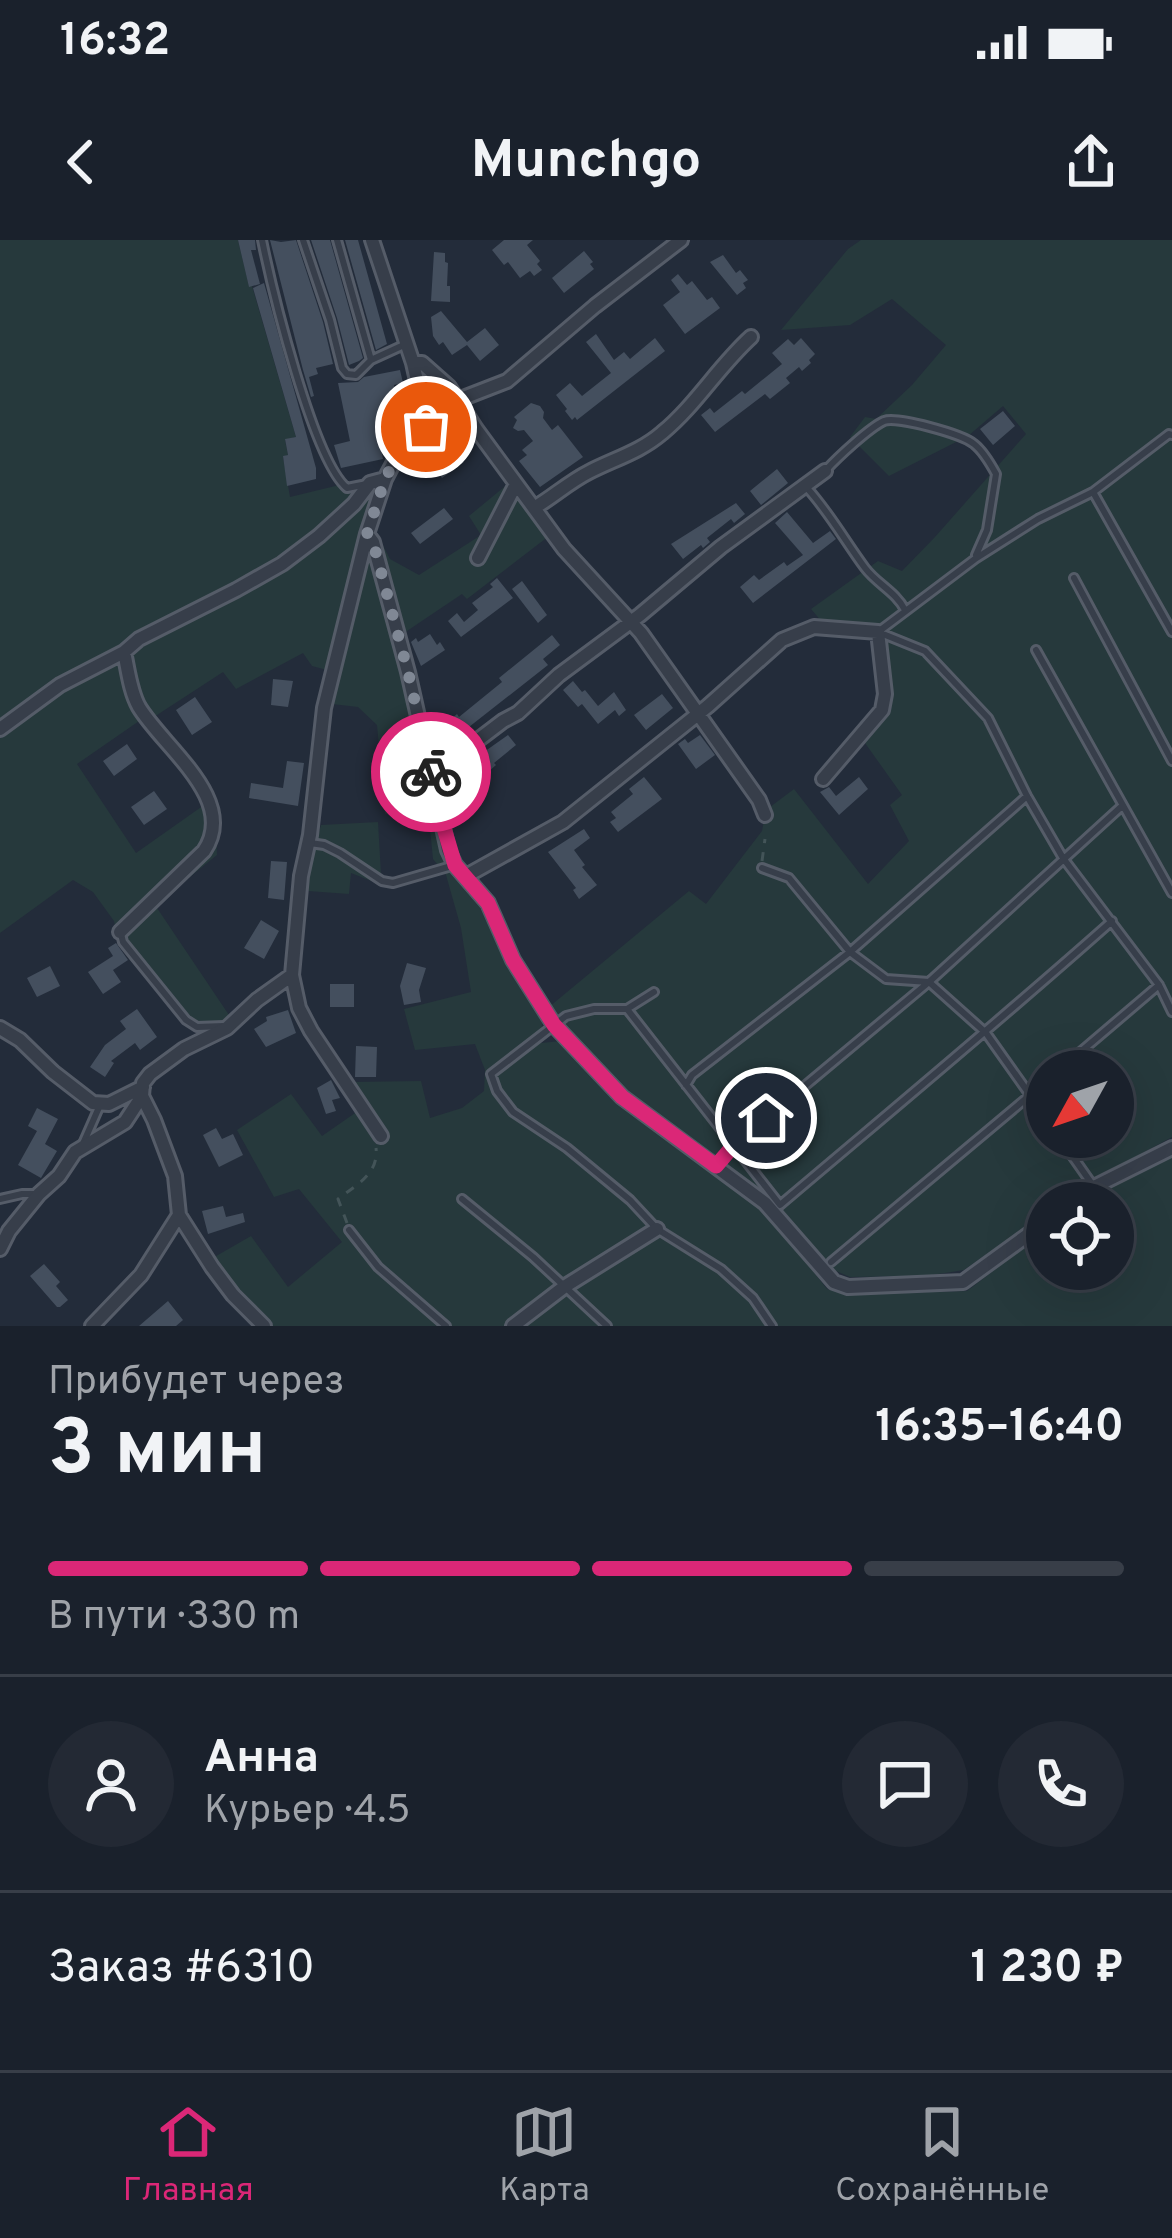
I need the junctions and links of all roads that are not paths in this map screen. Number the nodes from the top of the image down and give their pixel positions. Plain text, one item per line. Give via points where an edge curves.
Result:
1 (262, 240) edge
2 (303, 240) edge
3 (337, 240) edge
4 (372, 240) edge
5 (681, 240) edge
6 (751, 337) dead end
7 (406, 344) junction
8 (371, 360) junction
9 (413, 363) junction
10 (458, 400) junction
11 (1172, 435) edge
12 (825, 471) joint
13 (385, 479) junction
14 (370, 483) junction
15 (516, 484) junction
16 (805, 485) junction
17 (1093, 492) junction
18 (534, 508) junction
19 (367, 534) junction
20 (478, 558) dead end
21 (975, 559) junction
22 (1074, 578) dead end
23 (905, 610) junction
24 (630, 621) junction
25 (878, 632) junction
26 (1172, 632) edge
27 (1036, 650) dead end
28 (124, 652) junction
29 (698, 713) junction
30 (0, 729) edge
31 (1172, 761) edge
32 (431, 769) junction
33 (824, 779) dead end
34 (1027, 796) junction
35 (1122, 806) junction
36 (765, 814) dead end
37 (309, 843) junction
38 (1063, 858) junction
39 (455, 865) junction
40 (762, 868) road end
41 (466, 876) junction
42 (1172, 893) edge
43 (1112, 921) junction
44 (120, 932) joint
45 (850, 952) junction
46 (292, 974) junction
47 (929, 982) junction
48 (1159, 985) junction
49 (654, 992) dead end
50 (627, 1009) junction
51 (1172, 1012) edge
52 (186, 1020) junction
53 (554, 1025) junction
54 (0, 1028) edge
55 (227, 1028) junction
56 (986, 1033) junction
57 (195, 1045) junction
58 (1083, 1050) edge
59 (686, 1085) junction
60 (1026, 1089) edge
61 (142, 1091) junction
62 (1026, 1098) edge
63 (100, 1106) junction
64 (378, 1142) road end
65 (734, 1145) junction
66 (82, 1146) junction
67 (1172, 1148) edge
68 (716, 1166) junction
69 (1104, 1182) edge
70 (39, 1194) junction
71 (0, 1198) edge
72 (462, 1199) dead end
73 (179, 1215) junction
74 (657, 1229) junction
75 (349, 1231) road end
76 (1026, 1236) edge
77 (0, 1249) edge
78 (831, 1262) dead end
79 (564, 1287) junction
80 (92, 1326) edge
81 (264, 1326) edge
82 (446, 1326) edge
83 (513, 1326) edge
84 (607, 1326) edge
85 (772, 1326) edge

1 - 14 lane via 326,456 347,488
2 - 8 lane via 342,368 356,375
3 - 8 lane
4 - 7 street
5 - 10 street via 507,381
6 - 18 street via 660,435
7 - 8 lane
7 - 9 street
9 - 10 street via 432,370
9 - 13 street via 420,394 412,428
10 - 15 street
11 - 17 lane
12 - 16 street
12 - 21 lane via 898,418 973,443 996,474
13 - 14 street
13 - 19 street
14 - 28 street via 282,564
15 - 18 street
15 - 20 street
16 - 23 lane
16 - 24 street
17 - 21 lane
17 - 26 lane
18 - 24 street
19 - 32 street
19 - 37 street via 324,709
21 - 23 lane
22 - 31 lane
23 - 25 lane
24 - 29 street
24 - 32 street via 518,713
25 - 29 street via 814,627 782,640
25 - 33 street via 882,710
25 - 34 lane via 925,651 988,718
27 - 35 lane
28 - 30 street
28 - 44 street via 135,700 193,773 214,826 204,850
29 - 36 street
29 - 41 street via 563,822
32 - 39 street
34 - 38 lane
34 - 45 lane
35 - 38 lane
35 - 42 lane
37 - 39 lane via 393,883
37 - 46 street
38 - 43 lane
38 - 47 lane
39 - 41 street
40 - 45 lane via 790,878
41 - 53 street
43 - 48 lane
43 - 56 lane
44 - 52 lane
45 - 47 lane via 886,979
45 - 59 lane
46 - 55 street
46 - 64 street via 299,1009
47 - 56 lane
47 - 65 lane
48 - 51 lane
48 - 58 lane
49 - 50 lane
50 - 53 lane via 594,1009
50 - 59 lane
52 - 55 lane
52 - 57 lane
53 - 68 street via 622,1097
53 - 74 lane via 491,1074 496,1091
54 - 63 street
55 - 57 street
56 - 60 lane
56 - 65 lane via 780,1204
57 - 61 street via 150,1074
59 - 65 lane
61 - 63 street
61 - 66 street via 125,1122
61 - 73 street via 175,1176
62 - 78 lane
63 - 66 lane
65 - 68 lane
66 - 70 street
67 - 69 street
68 - 76 street via 848,1287 963,1282
70 - 71 lane
70 - 77 street
72 - 79 lane
73 - 80 street via 141,1275
73 - 81 street via 212,1268
74 - 79 street
74 - 85 lane via 721,1269
75 - 82 lane
79 - 83 street
79 - 84 lane

